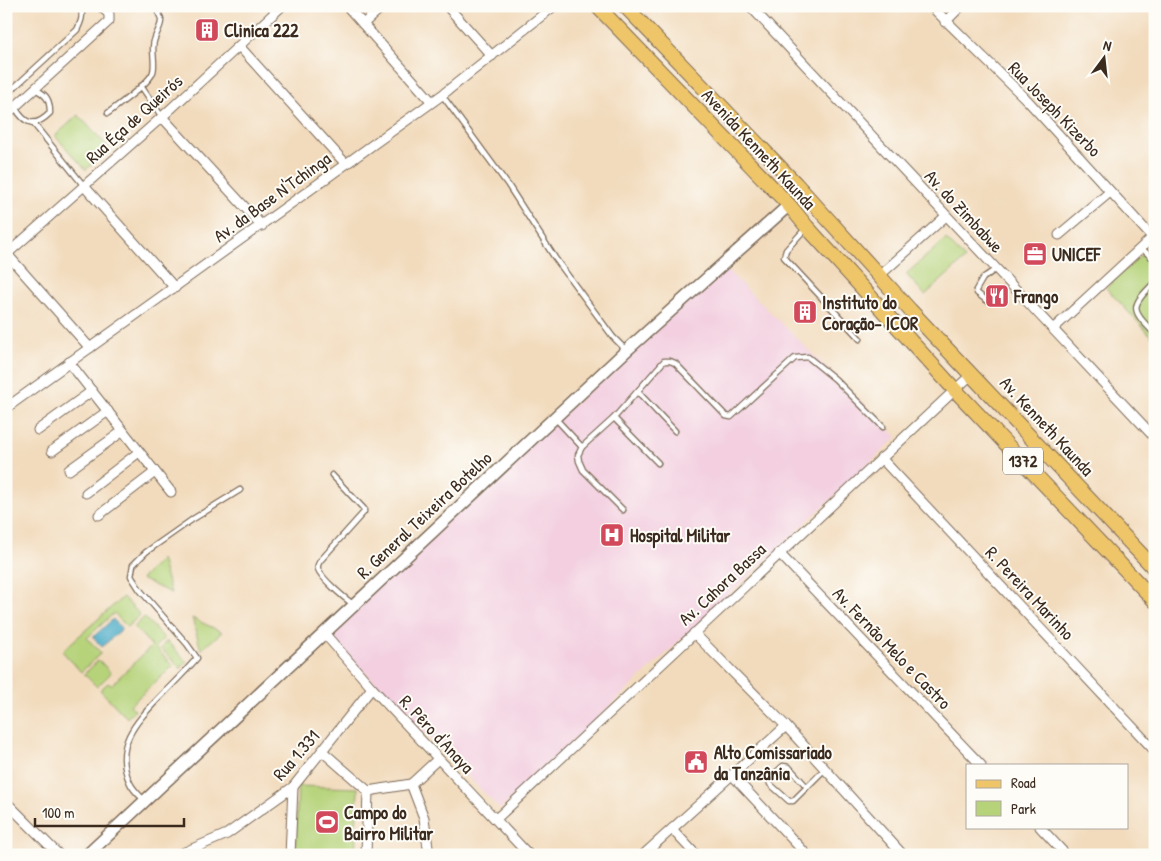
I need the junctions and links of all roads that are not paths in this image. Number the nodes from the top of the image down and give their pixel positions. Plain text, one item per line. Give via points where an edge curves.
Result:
1 (80, 6) edge
2 (101, 6) edge
3 (154, 6) edge
4 (282, 6) edge
5 (347, 6) edge
6 (383, 6) edge
7 (447, 6) edge
8 (554, 6) edge
9 (597, 6) edge
10 (625, 6) edge
11 (750, 6) edge
12 (932, 6) edge
13 (961, 6) edge
14 (945, 22) junction
15 (363, 24) junction
16 (239, 46) junction
17 (492, 56) junction
18 (141, 86) junction
19 (35, 89) junction
20 (6, 95) edge
21 (442, 95) junction
22 (432, 102) junction
23 (15, 107) junction
24 (108, 113) dead end
25 (6, 114) edge
26 (162, 117) junction
27 (33, 123) junction
28 (345, 163) junction
29 (84, 186) junction
30 (1110, 192) junction
31 (789, 205) junction
32 (946, 216) junction
33 (262, 226) junction
34 (807, 228) junction
35 (1059, 235) dead end
36 (1154, 236) edge
37 (1141, 248) junction
38 (7, 254) edge
39 (1155, 260) edge
40 (996, 269) junction
41 (879, 276) junction
42 (1155, 282) edge
43 (175, 288) junction
44 (986, 300) dead end
45 (910, 310) joint
46 (1053, 329) junction
47 (1155, 334) edge
48 (860, 340) dead end
49 (90, 348) junction
50 (626, 350) junction
51 (69, 362) junction
52 (972, 374) junction
53 (955, 390) junction
54 (92, 391) junction
55 (638, 392) junction
56 (6, 408) edge
57 (108, 411) junction
58 (554, 417) junction
59 (614, 418) junction
60 (883, 427) dead end
61 (38, 430) dead end
62 (123, 431) junction
63 (674, 432) dead end
64 (1155, 438) edge
65 (582, 447) junction
66 (52, 451) dead end
67 (139, 452) junction
68 (881, 458) junction
69 (658, 463) dead end
70 (69, 470) dead end
71 (155, 472) junction
72 (332, 475) dead end
73 (240, 490) dead end
74 (171, 492) dead end
75 (86, 493) dead end
76 (623, 510) dead end
77 (99, 515) dead end
78 (779, 553) junction
79 (1155, 569) edge
80 (1155, 601) edge
81 (353, 605) junction
82 (324, 633) junction
83 (694, 633) junction
84 (372, 688) junction
85 (786, 726) junction
86 (322, 751) junction
87 (1155, 751) edge
88 (438, 759) junction
89 (979, 764) edge
90 (825, 769) junction
91 (732, 774) junction
92 (411, 784) junction
93 (293, 787) junction
94 (807, 788) junction
95 (368, 791) junction
96 (145, 801) junction
97 (6, 802) edge
98 (496, 819) junction
99 (1041, 828) edge
100 (672, 829) junction
101 (90, 854) edge
102 (59, 855) edge
103 (178, 855) edge
104 (290, 855) edge
105 (366, 855) edge
106 (429, 855) edge
107 (529, 855) edge
108 (643, 855) edge
109 (696, 855) edge
110 (807, 855) edge
111 (903, 855) edge
112 (1066, 855) edge

1 - 20 lane via 81,21 77,30
2 - 19 street via 109,14 109,21
3 - 18 lane via 162,25 153,46 153,74
4 - 16 street, Rua Éça de Queirós
5 - 15 street
6 - 15 street
7 - 17 street
8 - 17 street, Av. da Base N'Tchinga
9 - 31 main road, Avenida Kenneth Kaunda
10 - 41 main road, Avenida Kenneth Kaunda via 796,184
11 - 32 street, Av. do Zimbabwe
12 - 14 street, Rua Joseph Kizerbo
13 - 14 street
14 - 30 street, Rua Joseph Kizerbo via 1028,101
15 - 22 street
16 - 26 street, Rua Éça de Queirós
16 - 28 street
17 - 21 street, Av. da Base N'Tchinga
18 - 24 lane
18 - 26 lane
19 - 23 street
19 - 27 lane via 50,102 50,114 42,122
21 - 22 street, Av. da Base N'Tchinga
21 - 50 lane via 508,184 555,258
22 - 28 street, Av. da Base N'Tchinga
23 - 25 street
23 - 27 lane
26 - 29 street, Rua Éça de Queirós
26 - 33 street
27 - 29 lane
28 - 33 street, Av. da Base N'Tchinga
29 - 38 street, Rua Éça de Queirós
29 - 43 street
30 - 35 street
30 - 36 street, Rua Joseph Kizerbo
31 - 34 main road, Avenida Kenneth Kaunda
31 - 50 street, R. General Teixeira Botelho
32 - 40 street, Av. do Zimbabwe
32 - 41 street
33 - 43 street, Av. da Base N'Tchinga
34 - 48 lane via 786,250 784,257
34 - 53 main road, Avenida Kenneth Kaunda / 1372
36 - 37 street
37 - 39 lane
37 - 46 street
38 - 49 street
40 - 44 lane via 983,278 976,290
40 - 46 street, Av. do Zimbabwe
41 - 45 main road, Avenida Kenneth Kaunda
42 - 47 lane via 1143,294 1136,311
43 - 49 street, Av. da Base N'Tchinga
45 - 52 main road, Av. Kenneth Kaunda / 1372
46 - 64 street, Av. do Zimbabwe
49 - 51 street, Av. da Base N'Tchinga
50 - 58 street, R. General Teixeira Botelho
51 - 54 street
51 - 56 street, Av. da Base N'Tchinga
52 - 53 street, Av. Cahora Bassa
52 - 79 main road, Av. Kenneth Kaunda / 1372
53 - 68 street, Av. Cahora Bassa
53 - 80 main road, 1372
54 - 57 street
54 - 61 street
55 - 59 lane
55 - 60 lane via 664,361 670,361 726,416 731,417 795,358 808,357
55 - 63 lane
57 - 62 street
57 - 66 street
58 - 65 lane
58 - 81 street, R. General Teixeira Botelho
59 - 65 lane
59 - 69 lane
62 - 67 street
62 - 70 street
65 - 76 lane via 578,455 583,470
67 - 71 street
67 - 75 street
68 - 78 street, Av. Cahora Bassa
68 - 87 street, R. Pereira Marinho
71 - 74 street
71 - 77 street
72 - 81 lane via 364,512 318,566 339,594
73 - 96 lane via 185,524 133,565 131,576 140,590 197,658 137,721 128,738 124,752 126,770 131,784
78 - 83 street, Av. Cahora Bassa
78 - 89 street, Av. Fernão Melo e Castro
81 - 82 street, R. General Teixeira Botelho
82 - 84 street, R. Pêro d'Anaya
82 - 96 street, R. General Teixeira Botelho
83 - 85 street
83 - 98 street, Av. Cahora Bassa
84 - 86 street, Rua 1.331
84 - 88 street, R. Pêro d'Anaya
85 - 90 street
85 - 91 street
86 - 93 street, Rua 1.331
86 - 95 street
88 - 92 street
88 - 98 street, R. Pêro d'Anaya
90 - 94 lane
90 - 111 street
91 - 100 street
91 - 110 street
92 - 95 street
92 - 106 street via 424,818
93 - 103 street, Rua 1.331 via 227,834
93 - 104 street
94 - 94 lane via 794,801 789,801 770,784 769,778 783,766 789,767
95 - 105 street
96 - 101 street, R. General Teixeira Botelho
97 - 102 street
98 - 107 street, R. Pêro d'Anaya
99 - 112 street
100 - 108 street
100 - 109 street

